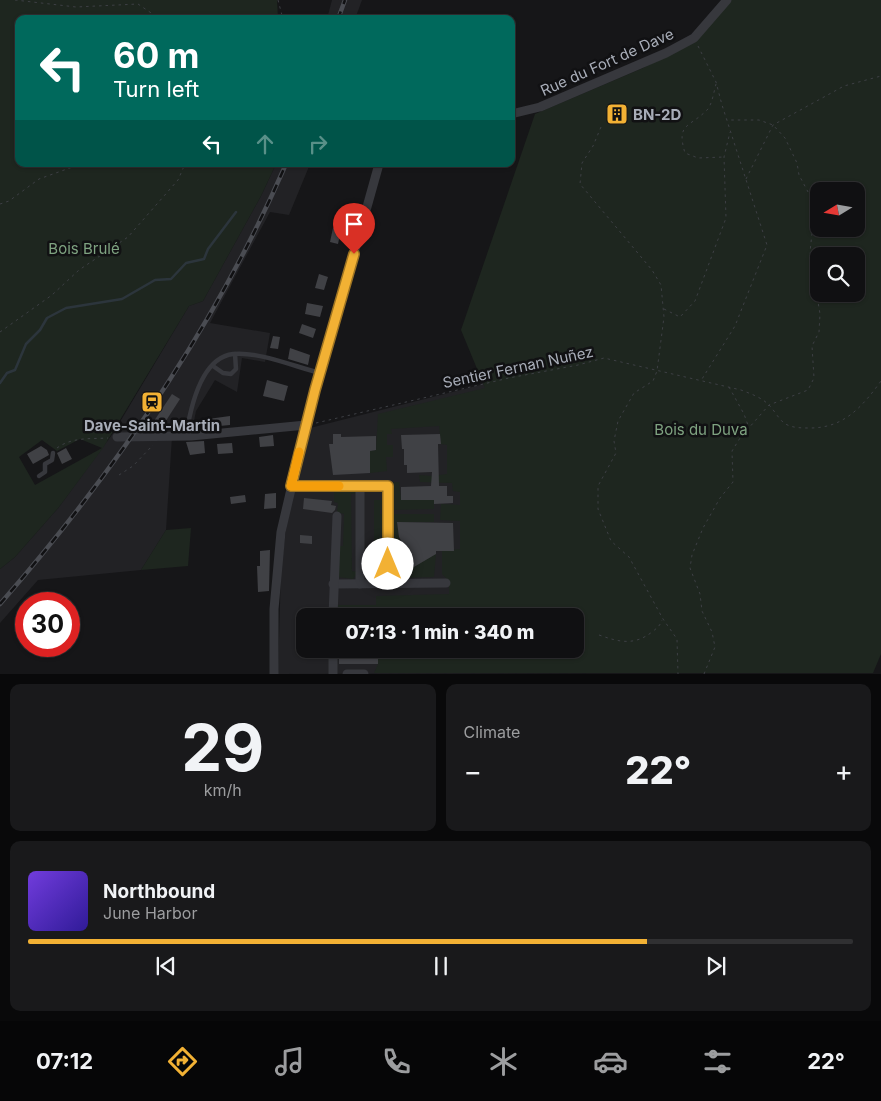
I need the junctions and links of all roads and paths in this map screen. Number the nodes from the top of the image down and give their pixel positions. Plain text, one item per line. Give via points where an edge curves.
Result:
1 (15, 0) edge
2 (278, 0) edge
3 (727, 0) edge
4 (154, 15) edge
5 (282, 15) edge
6 (694, 38) junction
7 (881, 76) edge
8 (716, 82) junction
9 (515, 113) edge
10 (726, 120) junction
11 (773, 125) junction
12 (601, 127) dead end
13 (730, 130) junction
14 (724, 157) junction
15 (73, 167) edge
16 (184, 167) edge
17 (378, 167) edge
18 (746, 179) junction
19 (0, 204) edge
20 (663, 308) junction
21 (0, 332) edge
22 (235, 354) junction
23 (213, 366) junction
24 (657, 371) junction
25 (320, 373) junction
26 (702, 380) junction
27 (881, 381) edge
28 (729, 387) junction
29 (769, 405) junction
30 (306, 426) junction
31 (749, 428) junction
32 (186, 436) junction
33 (117, 437) joint
34 (160, 437) junction
35 (53, 454) joint
36 (119, 475) dead end
37 (39, 476) dead end
38 (291, 486) junction
39 (360, 486) junction
40 (337, 516) dead end
41 (446, 583) dead end
42 (333, 584) junction
43 (360, 584) junction
44 (388, 584) junction
45 (333, 608) edge
46 (663, 620) junction
47 (599, 635) dead end
48 (333, 658) edge
49 (274, 674) edge
50 (333, 674) edge
51 (347, 674) edge
52 (364, 674) edge
53 (678, 674) edge
54 (704, 674) edge

1 - 4 path via 76,7 138,4
2 - 5 path
3 - 6 street, Rue du Fort de Dave
6 - 8 path
6 - 9 street, Rue du Fort de Dave via 578,92
7 - 11 path via 844,86
8 - 10 path
8 - 14 path via 708,109 685,125 681,138 685,153 698,158
10 - 11 path via 759,120
10 - 13 path
11 - 18 path
11 - 29 path via 785,138 797,163 799,176 815,205 810,252 820,314 819,332 812,346 814,378 808,390
12 - 20 path via 594,146 582,163 580,184 652,270 661,285
13 - 14 path
13 - 18 path
14 - 20 path via 726,218 695,302 680,317
15 - 19 path via 39,179
16 - 21 path via 178,180 128,237 79,270 52,295
17 - 25 street
18 - 26 path via 767,245 735,326
20 - 24 path
22 - 23 lane via 227,355
22 - 23 lane via 236,369 231,374
22 - 25 lane
23 - 32 lane via 191,404
24 - 26 path, Sentier Fernan Nuñez
24 - 30 path, Sentier Fernan Nuñez via 604,358
24 - 46 path via 653,382 634,393 618,421 614,441 616,454 598,486 598,509 611,541 629,557
25 - 30 street
26 - 28 path, Sentier Fernan Nuñez
27 - 29 path, Sentier Fernan Nuñez via 857,410 844,421 828,427 798,428 784,423
28 - 29 path, Sentier Fernan Nuñez via 760,398
28 - 31 path
29 - 31 path
30 - 32 street
30 - 38 street
31 - 54 path via 732,451 733,482 703,528 691,561 702,612 715,647
32 - 34 street
33 - 34 street
33 - 35 path via 69,441
34 - 36 path via 133,466
35 - 37 lane via 52,460 45,464 46,472
38 - 39 street
38 - 49 street via 281,532 274,610
39 - 43 street
39 - 44 street via 388,486
40 - 42 street
41 - 44 street
42 - 43 street
42 - 45 street
43 - 44 street
46 - 47 path via 647,636 631,643
46 - 53 path via 677,639
48 - 50 street
51 - 52 street

